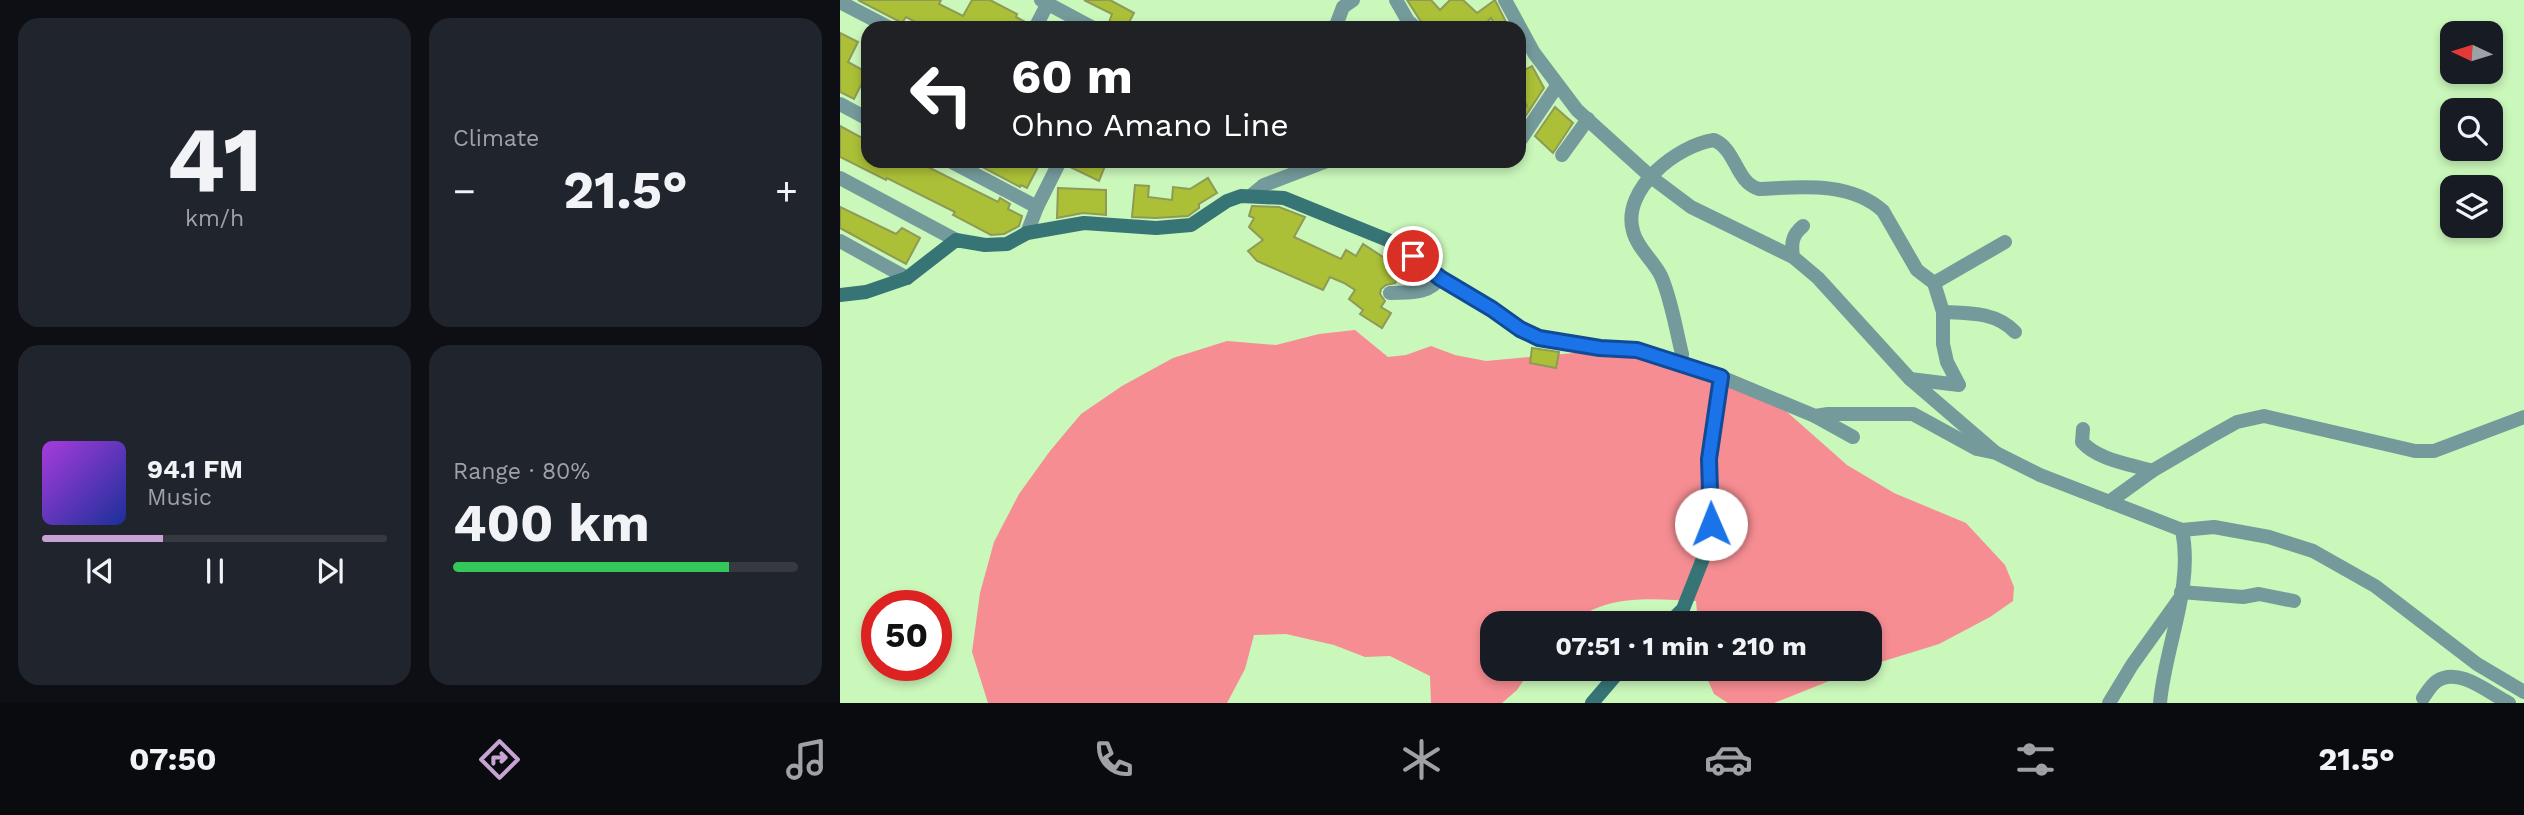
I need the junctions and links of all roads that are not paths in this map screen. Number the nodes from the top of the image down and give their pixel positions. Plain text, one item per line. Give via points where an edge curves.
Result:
1 (1396, 0) edge
2 (1505, 0) edge
3 (840, 2) edge
4 (1044, 2) edge
5 (1342, 3) edge
6 (877, 21) edge
7 (1037, 21) edge
8 (1080, 21) edge
9 (1337, 21) edge
10 (1408, 21) edge
11 (1513, 21) edge
12 (1526, 50) edge
13 (1557, 86) junction
14 (840, 104) edge
15 (861, 115) edge
16 (1588, 119) junction
17 (1526, 132) edge
18 (1562, 155) dead end
19 (972, 168) edge
20 (1056, 168) edge
21 (1308, 168) edge
22 (1651, 177) junction
23 (840, 178) edge
24 (1252, 195) junction
25 (1037, 207) junction
26 (1803, 226) dead end
27 (1027, 233) junction
28 (957, 240) junction
29 (840, 241) edge
30 (2005, 242) dead end
31 (1793, 257) junction
32 (906, 278) junction
33 (1440, 278) junction
34 (1934, 283) junction
35 (1390, 293) dead end
36 (840, 295) edge
37 (1943, 312) junction
38 (2015, 332) dead end
39 (1681, 364) junction
40 (1721, 377) junction
41 (1910, 379) junction
42 (1815, 416) junction
43 (2524, 416) edge
44 (2083, 429) dead end
45 (1853, 437) dead end
46 (1996, 453) junction
47 (2152, 471) junction
48 (2109, 502) junction
49 (2182, 530) junction
50 (2180, 595) junction
51 (2294, 601) dead end
52 (1680, 611) edge
53 (1611, 681) edge
54 (2524, 692) edge
55 (2423, 698) dead end
56 (1592, 703) edge
57 (2109, 703) edge
58 (2160, 703) edge
59 (2509, 703) edge

1 - 10 street
2 - 11 street
3 - 6 street
4 - 7 street
4 - 8 street
5 - 9 street
12 - 13 street
13 - 16 street
13 - 17 street
14 - 15 street
16 - 18 street
16 - 22 street
19 - 25 street
20 - 25 street
21 - 24 street via 1264,184
22 - 31 street via 1691,207
22 - 34 street via 1667,159 1714,140 1727,147 1742,177 1753,187 1810,179 1876,205 1917,270
22 - 39 street via 1634,205 1633,233 1662,278
23 - 28 street
24 - 27 main road via 1227,201 1191,225 1156,228 1084,223
24 - 33 main road via 1284,198 1400,245
25 - 27 street
26 - 31 street via 1792,239
27 - 28 main road via 1007,244
28 - 32 main road
29 - 32 street
30 - 34 street
31 - 41 street via 1818,278
32 - 36 main road via 866,292
33 - 35 street via 1420,292
33 - 39 main road via 1539,338 1637,350
34 - 37 street
37 - 38 street via 1990,316
37 - 41 street via 1943,344 1959,385
39 - 40 main road
40 - 42 street
40 - 52 main road via 1709,459 1711,524 1706,551
41 - 46 street
42 - 45 street
42 - 46 street via 1913,414 1977,449
43 - 47 street via 2434,451 2415,451 2264,416 2237,422
44 - 47 street via 2082,442 2088,448
46 - 48 street
47 - 48 street
48 - 49 street
49 - 50 street via 2186,564
49 - 54 street via 2214,527 2313,551 2375,586 2476,664
50 - 51 street via 2259,594
50 - 57 street
50 - 58 street
53 - 56 main road
55 - 59 street via 2436,681 2448,676 2468,680

